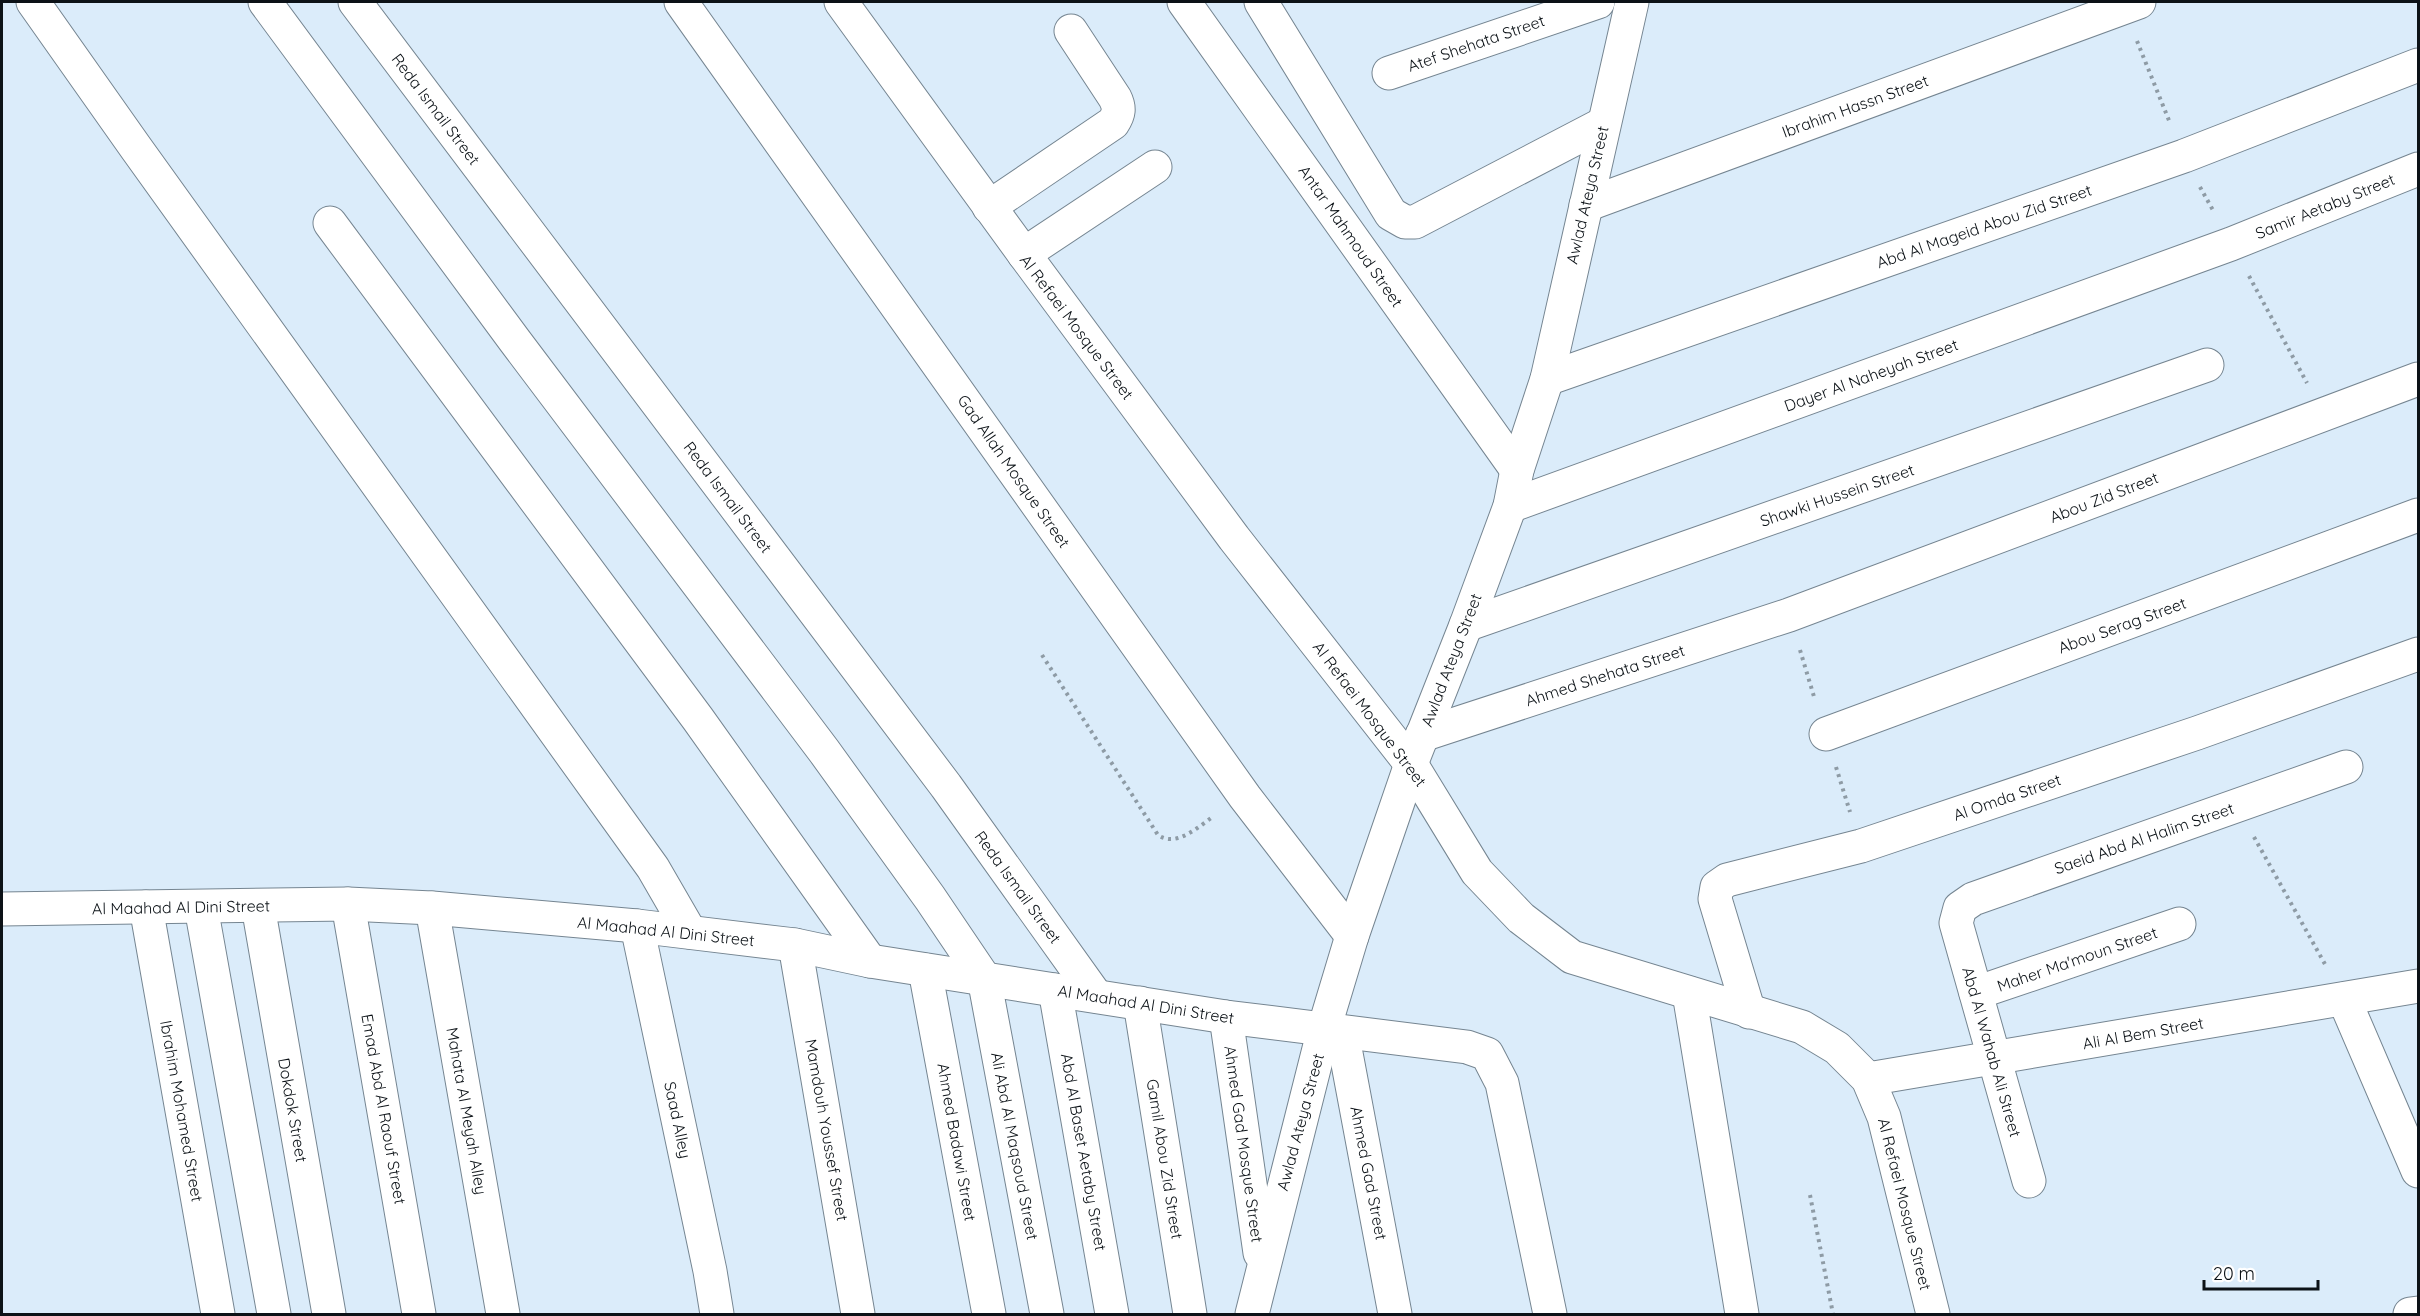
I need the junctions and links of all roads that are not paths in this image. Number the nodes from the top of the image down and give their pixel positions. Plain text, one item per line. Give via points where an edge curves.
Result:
1 (33, 2) edge
2 (266, 2) edge
3 (355, 2) edge
4 (681, 2) edge
5 (841, 2) edge
6 (1184, 2) edge
7 (1261, 2) edge
8 (1598, 2) edge
9 (1632, 2) edge
10 (2131, 4) edge
11 (1071, 32) dead end
12 (2418, 64) edge
13 (1389, 73) dead end
14 (1603, 124) junction
15 (1155, 166) dead end
16 (2418, 169) edge
17 (1586, 205) junction
18 (989, 207) junction
19 (330, 222) dead end
20 (2231, 244) joint
21 (1024, 254) junction
22 (2207, 365) dead end
23 (1547, 379) junction
24 (2418, 379) edge
25 (1517, 470) junction
26 (1510, 506) junction
27 (2418, 515) edge
28 (1789, 615) joint
29 (1466, 625) junction
30 (2418, 654) edge
31 (1826, 734) dead end
32 (1417, 749) junction
33 (2346, 767) dead end
34 (348, 904) junction
35 (258, 906) junction
36 (146, 907) junction
37 (201, 907) junction
38 (432, 908) junction
39 (2, 909) edge
40 (1956, 923) joint
41 (2179, 924) dead end
42 (637, 926) junction
43 (690, 932) junction
44 (1352, 936) junction
45 (795, 945) junction
46 (870, 961) junction
47 (925, 970) junction
48 (984, 978) junction
49 (2418, 986) edge
50 (1055, 990) junction
51 (1689, 993) junction
52 (1976, 993) junction
53 (1096, 996) junction
54 (2344, 999) junction
55 (1140, 1003) junction
56 (1749, 1012) junction
57 (1226, 1017) junction
58 (1333, 1031) junction
59 (1994, 1058) junction
60 (1868, 1079) junction
61 (2418, 1171) edge
62 (2029, 1181) dead end
63 (1262, 1270) junction
64 (2418, 1313) edge
65 (218, 1314) edge
66 (274, 1314) edge
67 (329, 1314) edge
68 (419, 1314) edge
69 (503, 1314) edge
70 (717, 1314) edge
71 (858, 1314) edge
72 (989, 1314) edge
73 (1047, 1314) edge
74 (1112, 1314) edge
75 (1190, 1314) edge
76 (1252, 1314) edge
77 (1395, 1314) edge
78 (1550, 1314) edge
79 (1742, 1314) edge
80 (1933, 1314) edge
81 (2410, 1314) edge

1 - 43 street via 653,868
2 - 48 street via 824,751
3 - 53 street, Reda Ismail Street via 946,786
4 - 44 street, Gad Allah Mosque Street via 1245,796
5 - 18 street, Al Refaei Mosque Street
6 - 25 street, Antar Mahmoud Street
7 - 14 street via 1391,213 1405,222 1415,222
8 - 13 street, Atef Shehata Street
9 - 14 street, Awlad Ateya Street
10 - 17 street, Ibrahim Hassn Street
11 - 18 street via 1115,98 1118,115 1113,123
12 - 23 street, Abd Al Mageid Abou Zid Street via 2184,156
14 - 17 street, Awlad Ateya Street
15 - 21 street
16 - 20 street, Samir Aetaby Street
17 - 23 street, Awlad Ateya Street
18 - 21 street, Al Refaei Mosque Street
19 - 46 street via 698,718
20 - 26 street, Dayer Al Naheyah Street
21 - 32 street, Al Refaei Mosque Street via 1234,538
22 - 29 street, Shawki Hussein Street
23 - 25 street, Awlad Ateya Street
24 - 28 street, Abou Zid Street
25 - 26 street, Awlad Ateya Street
26 - 29 street, Awlad Ateya Street
27 - 31 street, Abou Serag Street
28 - 32 street, Ahmed Shehata Street
29 - 32 street, Awlad Ateya Street
30 - 56 street, Al Omda Street via 1861,846 1726,880 1717,887 1714,899
32 - 44 street, Awlad Ateya Street
32 - 51 street, Al Refaei Mosque Street via 1477,872 1521,918 1572,957
33 - 40 street, Saeid Abd Al Halim Street via 1973,899 1960,908
34 - 35 street, Al Maahad Al Dini Street
34 - 38 street, Al Maahad Al Dini Street
34 - 68 street, Emad Abd Al Raouf Street
35 - 37 street, Al Maahad Al Dini Street
35 - 67 street, Dokdok Street
36 - 37 street, Al Maahad Al Dini Street
36 - 39 street, Al Maahad Al Dini Street
36 - 65 street, Ibrahim Mohamed Street
37 - 66 street
38 - 42 street, Al Maahad Al Dini Street
38 - 69 street, Mahata Al Meyah Alley
40 - 52 street, Abd Al Wahab Ali Street
41 - 52 street, Maher Ma'moun Street
42 - 43 street, Al Maahad Al Dini Street
42 - 70 street, Saad Alley
43 - 45 street, Al Maahad Al Dini Street
44 - 58 street, Awlad Ateya Street
45 - 46 street, Al Maahad Al Dini Street
45 - 71 street, Mamdouh Youssef Street
46 - 47 street, Al Maahad Al Dini Street
47 - 48 street, Al Maahad Al Dini Street
47 - 72 street, Ahmed Badawi Street
48 - 50 street, Al Maahad Al Dini Street
48 - 73 street, Ali Abd Al Maqsoud Street
49 - 54 street, Ali Al Bem Street
50 - 53 street, Al Maahad Al Dini Street
50 - 74 street, Abd Al Baset Aetaby Street
51 - 56 street, Al Refaei Mosque Street
51 - 79 street
52 - 59 street, Abd Al Wahab Ali Street
53 - 55 street, Al Maahad Al Dini Street
54 - 59 street, Ali Al Bem Street
54 - 61 street
55 - 57 street, Al Maahad Al Dini Street
55 - 75 street, Gamil Abou Zid Street
56 - 60 street, Al Refaei Mosque Street via 1802,1027 1837,1048
57 - 58 street, Al Maahad Al Dini Street
57 - 63 street, Ahmed Gad Mosque Street
58 - 63 street, Awlad Ateya Street
58 - 77 street, Ahmed Gad Street
58 - 78 street, Al Maahad Al Dini Street via 1467,1047 1487,1054 1502,1083
59 - 60 street, Ali Al Bem Street
59 - 62 street, Abd Al Wahab Ali Street
60 - 80 street, Al Refaei Mosque Street via 1884,1117
63 - 76 street, Awlad Ateya Street
64 - 81 street

